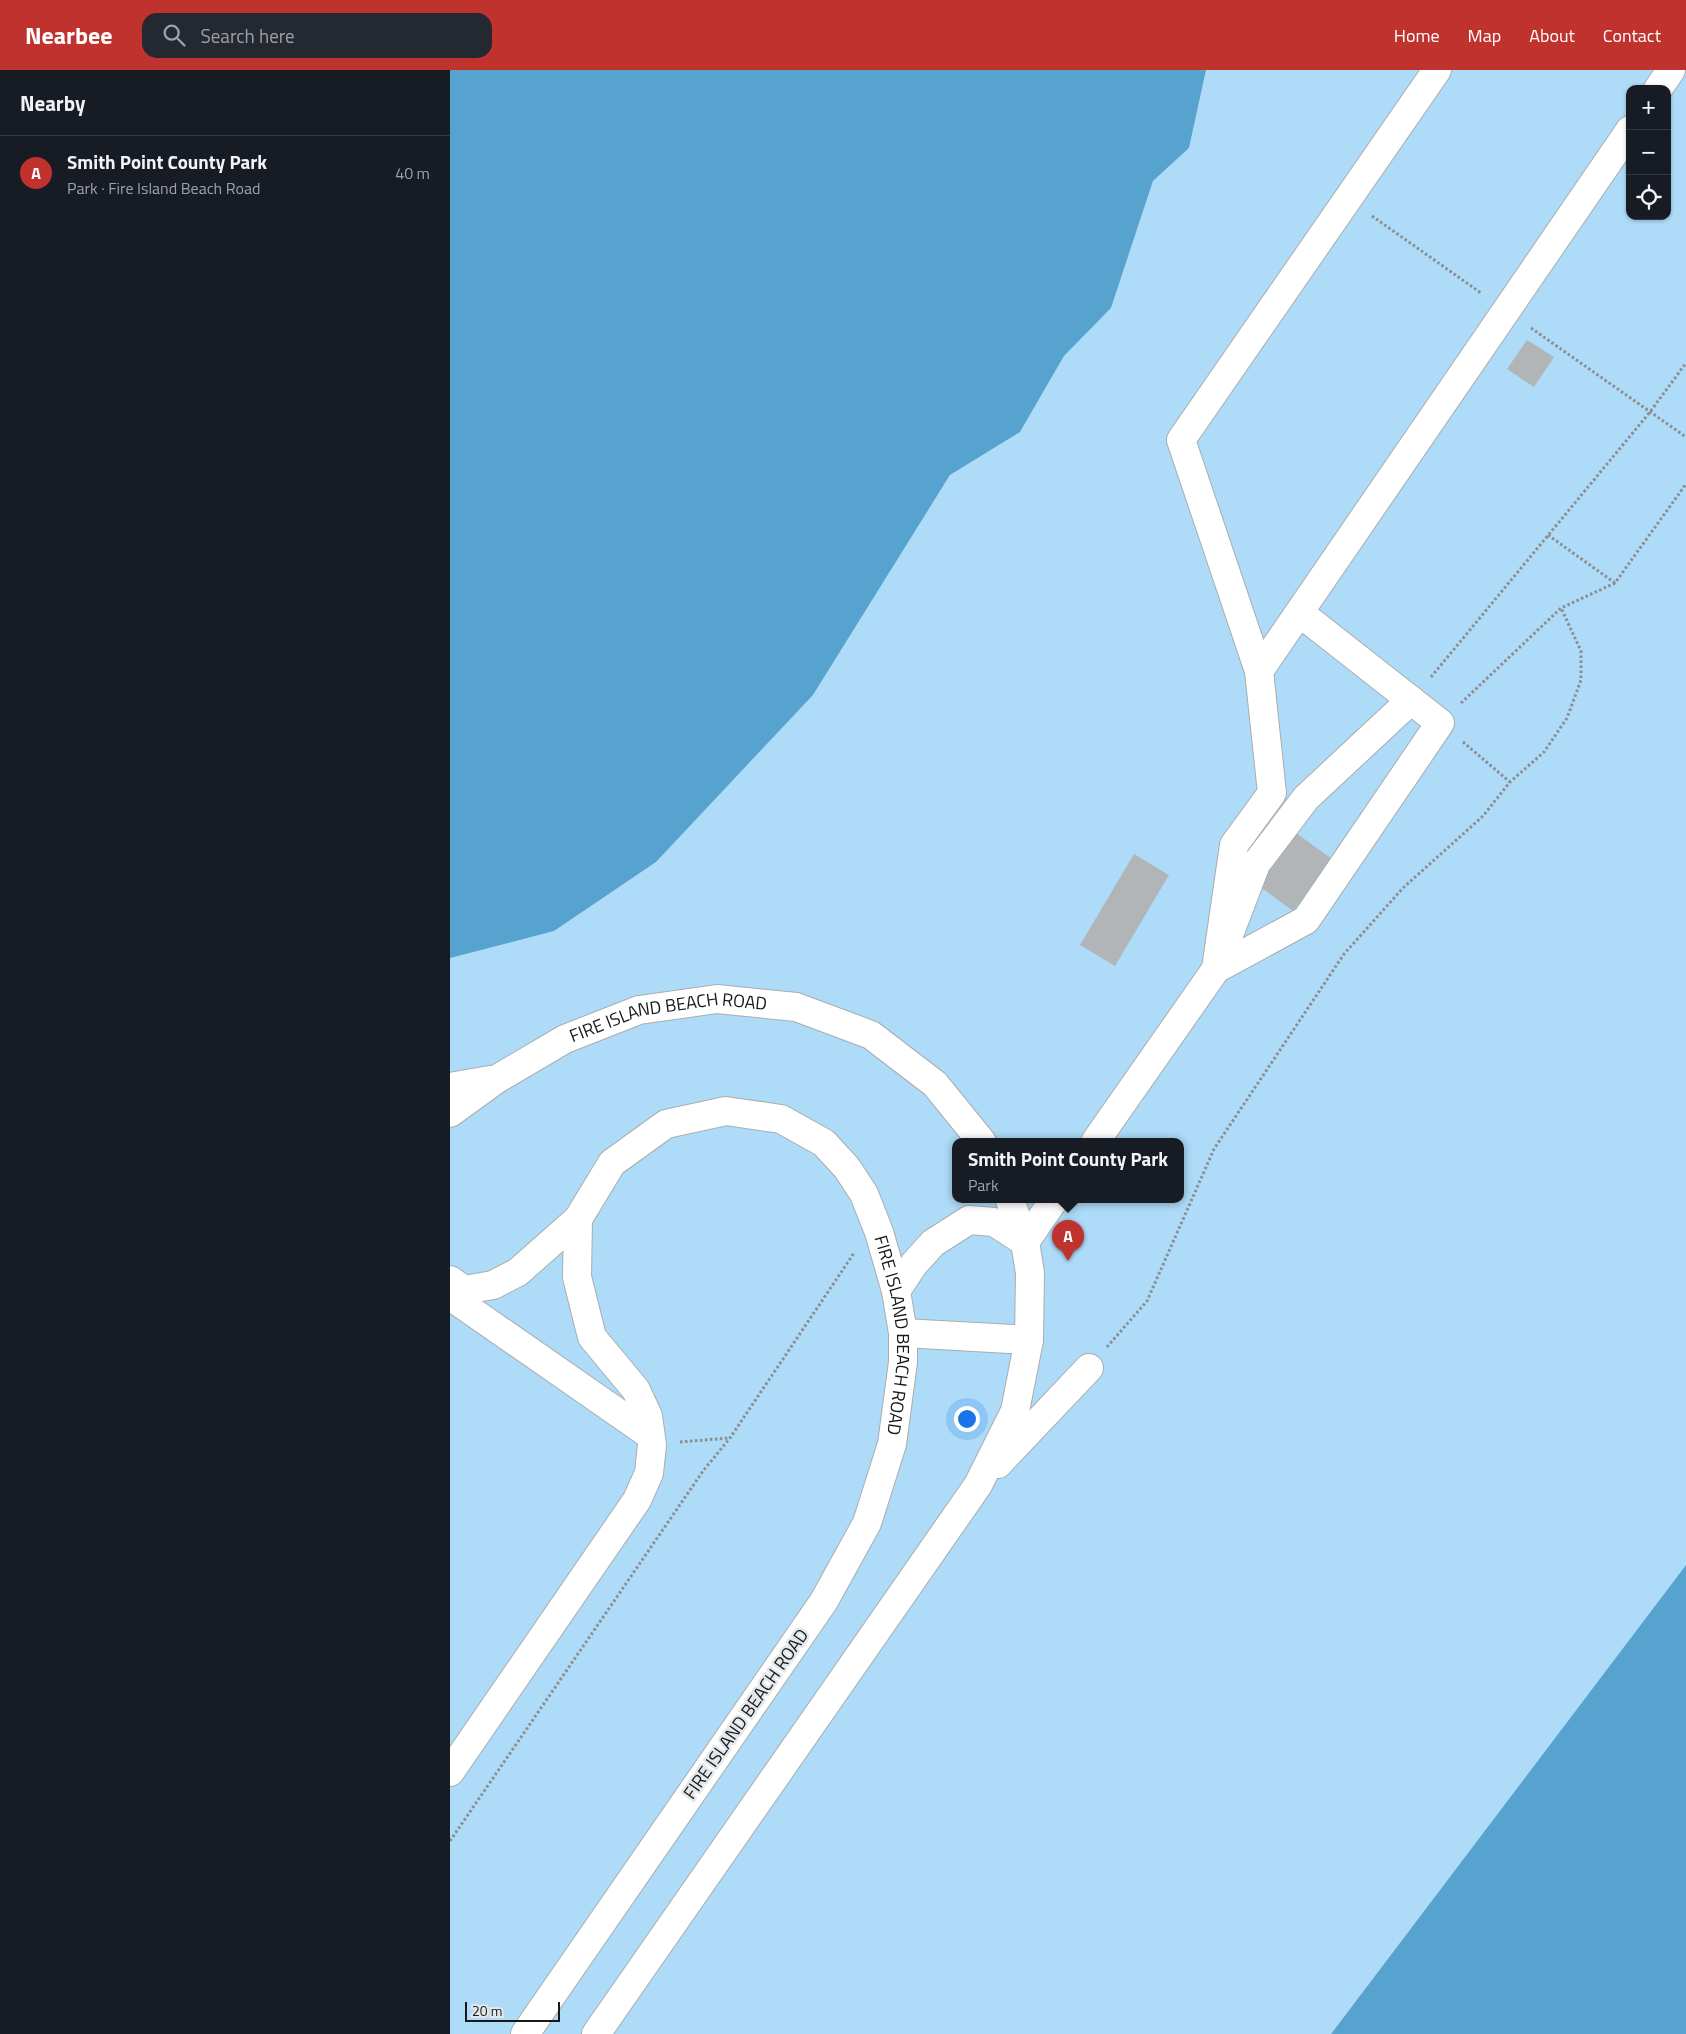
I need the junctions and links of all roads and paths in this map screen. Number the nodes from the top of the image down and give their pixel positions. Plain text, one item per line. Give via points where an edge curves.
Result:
1 (1437, 70) edge
2 (1671, 70) edge
3 (1661, 85) edge
4 (1626, 136) edge
5 (1686, 363) edge
6 (1686, 484) edge
7 (1548, 534) junction
8 (1615, 583) junction
9 (1561, 608) junction
10 (1300, 613) junction
11 (1259, 671) junction
12 (1411, 700) junction
13 (1440, 723) junction
14 (1510, 782) junction
15 (1216, 968) junction
16 (450, 1076) edge
17 (497, 1079) junction
18 (450, 1087) edge
19 (450, 1098) edge
20 (450, 1113) edge
21 (979, 1138) edge
22 (1098, 1138) edge
23 (1011, 1203) edge
24 (1052, 1203) edge
25 (578, 1219) junction
26 (1025, 1242) junction
27 (858, 1246) dead end
28 (450, 1280) edge
29 (896, 1291) junction
30 (450, 1296) edge
31 (903, 1333) junction
32 (1029, 1340) junction
33 (1089, 1368) joint
34 (730, 1438) junction
35 (651, 1440) junction
36 (978, 1485) junction
37 (450, 1772) edge
38 (450, 1841) edge
39 (525, 2034) edge
40 (596, 2034) edge

1 - 11 street via 1181,440
2 - 3 street
4 - 10 street
5 - 7 path via 1650,412
6 - 8 path
7 - 8 path
7 - 12 path
8 - 9 path
9 - 13 path
9 - 14 path via 1581,652 1581,680 1567,718 1544,752
10 - 11 street
10 - 12 street
11 - 15 street via 1272,793 1234,845
12 - 13 street
12 - 15 street via 1306,798 1256,864
13 - 14 path
13 - 15 street via 1306,920
14 - 33 path via 1483,816 1403,888 1344,954 1214,1149 1147,1301
15 - 22 street
16 - 17 street
17 - 18 street
17 - 19 street
17 - 20 street
17 - 21 street, FIRE ISLAND BEACH ROAD via 566,1039 638,1010 717,999 796,1007 872,1036 935,1084
23 - 26 street
24 - 26 street
25 - 28 street via 518,1272 493,1285 464,1290
25 - 29 street, FIRE ISLAND BEACH ROAD via 612,1162 666,1124 726,1111 781,1119 824,1143 847,1168 864,1194
25 - 35 street, FIRE ISLAND BEACH ROAD via 577,1277 592,1337 636,1390 648,1416
26 - 29 street via 994,1222 969,1220 933,1243
26 - 32 street via 1030,1273
27 - 34 path
29 - 31 street, FIRE ISLAND BEACH ROAD
30 - 35 street via 608,1405
31 - 32 street
31 - 39 street, FIRE ISLAND BEACH ROAD via 903,1362 892,1444 867,1523 824,1602
32 - 36 street via 1015,1411
33 - 36 street
34 - 35 path
34 - 38 path via 703,1471
35 - 37 street via 648,1473 637,1500
36 - 40 street

